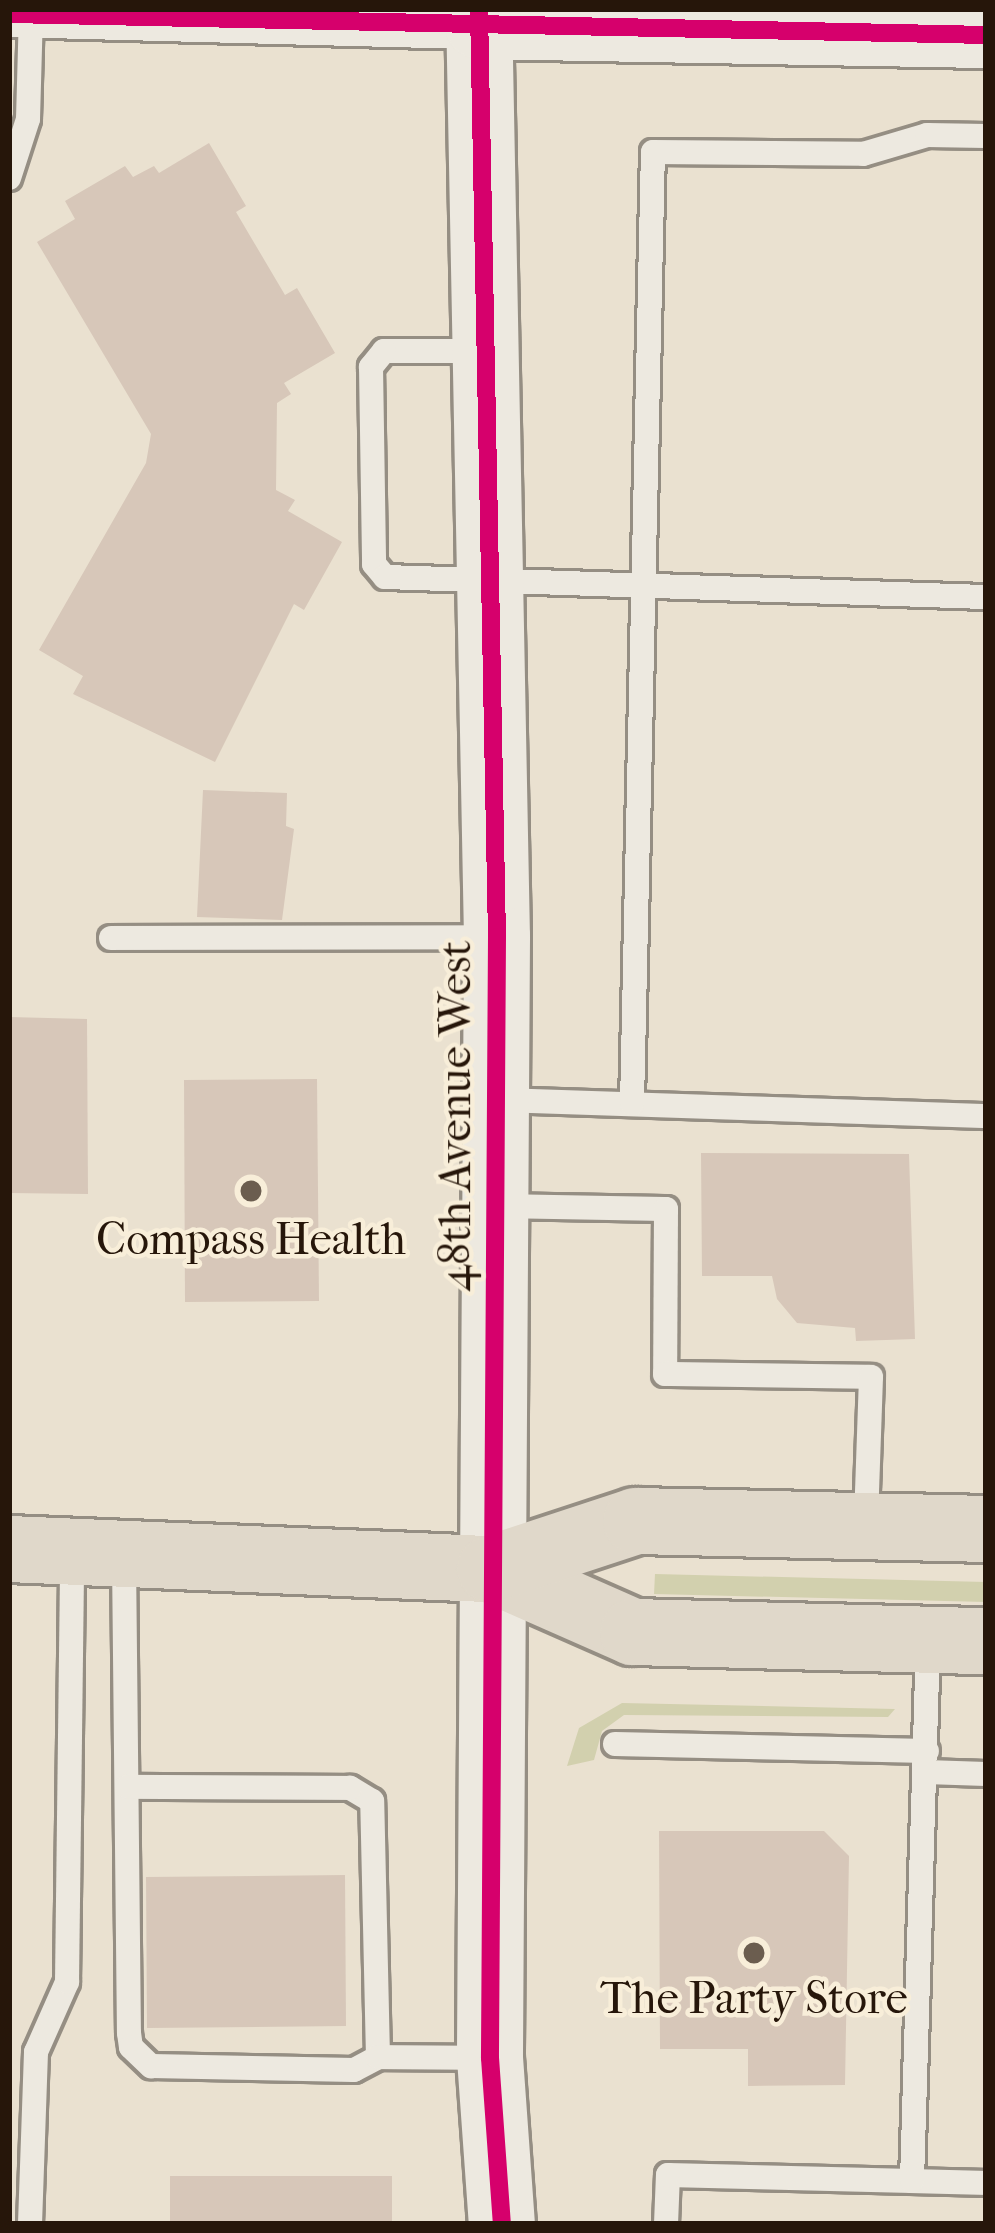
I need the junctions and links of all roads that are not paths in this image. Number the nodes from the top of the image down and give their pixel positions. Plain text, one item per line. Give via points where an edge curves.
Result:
1 (20, 14) edge
2 (478, 18) edge
3 (974, 26) edge
4 (986, 136) edge
5 (9, 178) edge
6 (485, 351) junction
7 (490, 578) junction
8 (644, 584) junction
9 (986, 597) edge
10 (111, 938) dead end
11 (497, 938) junction
12 (495, 1100) junction
13 (632, 1104) junction
14 (986, 1117) edge
15 (495, 1205) junction
16 (866, 1526) junction
17 (986, 1529) edge
18 (68, 1550) edge
19 (490, 1569) junction
20 (957, 1640) edge
21 (615, 1744) dead end
22 (926, 1762) junction
23 (986, 1774) edge
24 (127, 1787) junction
25 (378, 2057) junction
26 (490, 2059) junction
27 (912, 2181) junction
28 (986, 2183) edge
29 (30, 2224) edge
30 (502, 2224) edge
31 (666, 2224) edge

1 - 2 street
1 - 5 lane via 28,119
2 - 3 street
2 - 6 street, 48th Avenue West
4 - 8 lane via 927,135 863,154 653,152
6 - 7 street, 48th Avenue West
6 - 7 lane via 384,351 371,367 374,564 385,577
7 - 8 lane
7 - 11 street, 48th Avenue West
8 - 9 lane
8 - 13 lane
10 - 11 lane
11 - 12 street, 48th Avenue West
12 - 13 lane
12 - 15 street, 48th Avenue West
13 - 14 lane
15 - 16 lane via 666,1209 665,1374 871,1377
15 - 19 street, 48th Avenue West
16 - 17 main road
16 - 19 main road via 636,1521
18 - 19 main road
18 - 24 lane
18 - 29 lane via 68,1982 36,2052
19 - 20 main road via 633,1632
19 - 26 street, 48th Avenue West
20 - 22 lane
21 - 22 lane
22 - 23 lane
22 - 27 lane
24 - 25 lane via 350,1788 372,1801
24 - 25 lane via 129,2033 138,2059 152,2066 354,2070
25 - 26 lane
26 - 30 street, 48th Avenue West
27 - 28 lane
27 - 31 lane via 668,2175

